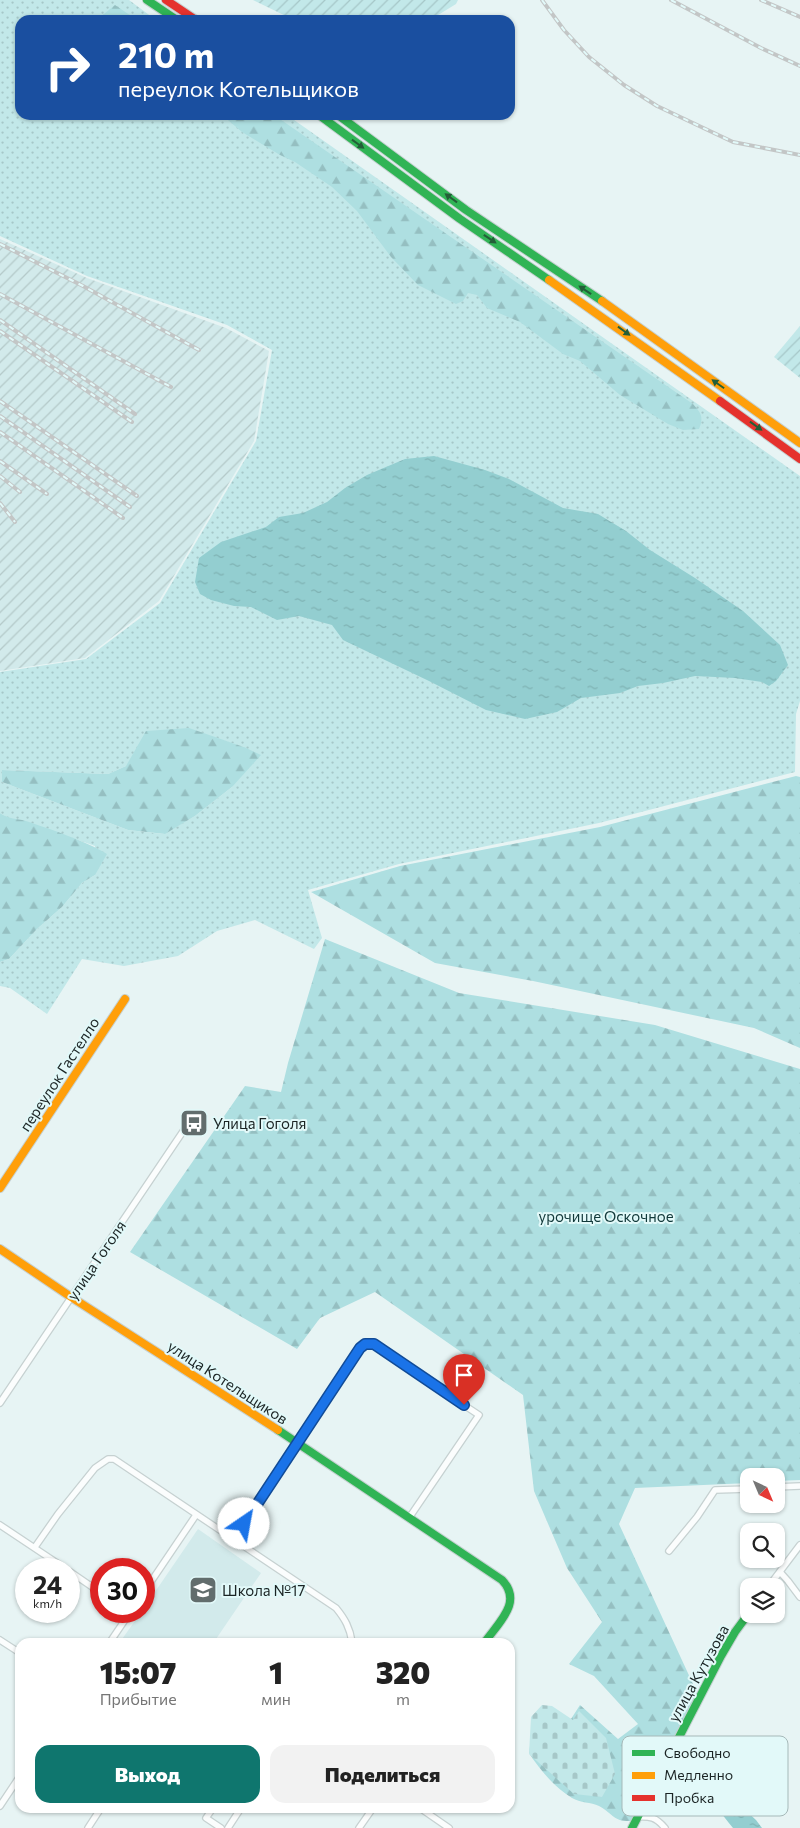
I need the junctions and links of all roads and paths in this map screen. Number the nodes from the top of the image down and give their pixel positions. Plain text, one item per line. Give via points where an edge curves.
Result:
1 (147, 0) edge
2 (166, 0) edge
3 (170, 15) edge
4 (188, 15) edge
5 (326, 120) edge
6 (345, 120) edge
7 (800, 443) edge
8 (800, 458) edge
9 (125, 999) dead end
10 (192, 1118) dead end
11 (0, 1188) edge
12 (0, 1249) edge
13 (71, 1297) junction
14 (0, 1402) edge
15 (297, 1442) junction
16 (800, 1486) edge
17 (785, 1487) edge
18 (740, 1489) edge
19 (196, 1515) junction
20 (409, 1518) junction
21 (0, 1525) edge
22 (233, 1540) junction
23 (800, 1545) edge
24 (35, 1547) junction
25 (670, 1551) dead end
26 (50, 1558) edge
27 (780, 1572) junction
28 (155, 1576) edge
29 (775, 1578) edge
30 (800, 1597) edge
31 (122, 1623) edge
32 (742, 1623) edge
33 (113, 1638) edge
34 (351, 1638) edge
35 (488, 1638) edge
36 (0, 1640) edge
37 (15, 1650) edge
38 (679, 1736) edge
39 (15, 1784) edge
40 (0, 1806) edge
41 (98, 1813) edge
42 (210, 1813) edge
43 (238, 1813) edge
44 (370, 1813) edge
45 (427, 1813) edge
46 (636, 1818) joint
47 (88, 1828) edge
48 (221, 1828) edge
49 (228, 1828) edge
50 (360, 1828) edge
51 (449, 1828) edge
52 (632, 1828) edge
53 (665, 1828) edge

1 - 3 main road
2 - 4 main road
5 -> 8 main road via 460,219 594,310
7 -> 6 main road via 600,300 466,210
9 - 11 main road, переулок Гастелло
10 - 13 street, улица Гоголя
12 - 13 main road, улица Котельщиков
13 - 14 street, улица Гоголя
13 - 15 main road, улица Котельщиков
15 - 20 main road, улица Котельщиков
15 - 20 street via 365,1344 374,1344 479,1415
15 - 22 street
16 - 17 street
18 - 25 street via 715,1490
19 - 22 street
19 - 24 street via 119,1461 108,1459 95,1468
19 - 28 street
20 - 35 main road, улица Котельщиков via 509,1587 512,1593 510,1606
21 - 24 street
22 - 34 street via 336,1608 345,1618
23 - 27 street
24 - 26 street
27 - 29 street
27 - 30 street
31 - 33 street
32 - 38 main road, улица Кутузова via 720,1656
36 - 37 street
39 - 40 street
41 - 47 street
42 - 48 street via 206,1818
43 - 49 street
44 - 50 street
45 - 51 street
46 - 52 main road, улица Кутузова
46 - 53 street via 657,1819

